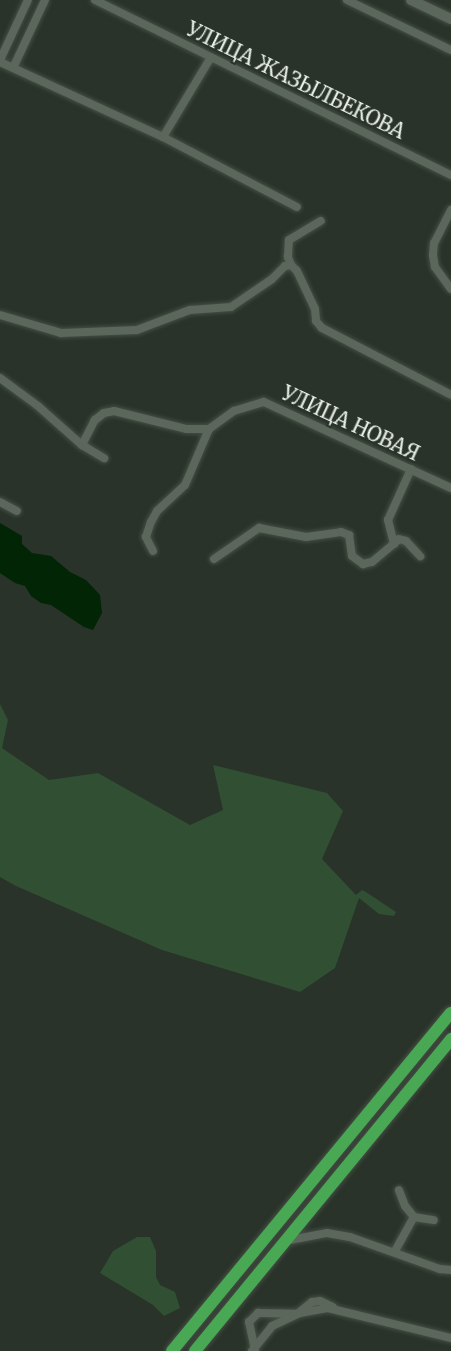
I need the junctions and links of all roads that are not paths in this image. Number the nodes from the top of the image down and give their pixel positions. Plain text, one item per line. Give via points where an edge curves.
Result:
1 (28, 0) edge
2 (45, 0) edge
3 (95, 0) edge
4 (347, 0) edge
5 (411, 0) edge
6 (451, 19) edge
7 (18, 22) junction
8 (32, 29) junction
9 (451, 50) edge
10 (212, 57) junction
11 (0, 61) edge
12 (13, 68) junction
13 (163, 137) junction
14 (451, 174) edge
15 (297, 207) dead end
16 (451, 210) edge
17 (321, 222) dead end
18 (291, 265) junction
19 (451, 289) edge
20 (0, 315) edge
21 (0, 378) edge
22 (451, 395) edge
23 (208, 429) junction
24 (82, 446) junction
25 (104, 458) dead end
26 (411, 469) junction
27 (451, 488) edge
28 (0, 502) edge
29 (17, 511) dead end
30 (394, 544) junction
31 (153, 551) dead end
32 (420, 555) dead end
33 (214, 559) dead end
34 (451, 1013) edge
35 (451, 1039) edge
36 (399, 1190) dead end
37 (414, 1217) junction
38 (434, 1220) dead end
39 (284, 1241) junction
40 (395, 1251) junction
41 (451, 1270) edge
42 (297, 1314) junction
43 (451, 1338) edge
44 (254, 1350) edge
45 (172, 1351) edge
46 (195, 1351) edge

1 - 7 street
2 - 8 street
3 - 10 street, УЛИЦА ЖАЗЫЛБЕКОВА
4 - 9 street
5 - 6 main road
7 - 8 street
7 - 11 street
8 - 12 street
10 - 13 street
10 - 14 street, УЛИЦА ЖАЗЫЛБЕКОВА
11 - 12 street
12 - 13 street
13 - 15 street
16 - 19 street via 434,243 435,267
17 - 18 street via 289,240
18 - 20 street via 231,307 190,310 137,330 61,333
18 - 22 street via 322,328
21 - 24 street via 46,412
23 - 24 street via 187,429 114,411 99,415
23 - 26 street, УЛИЦА НОВАЯ via 234,411 270,403
23 - 31 street via 185,485 157,511 151,522 146,537
24 - 25 street
26 - 27 street, УЛИЦА НОВАЯ
26 - 30 street via 388,520
28 - 29 street
30 - 32 street via 399,539 406,541
30 - 33 street via 372,562 363,564 352,556 349,535 341,532 306,537 259,528
34 - 45 highway
35 - 39 highway
36 - 37 street
37 - 38 street
37 - 40 street
39 - 40 street via 327,1233
39 - 46 highway
40 - 41 street
42 - 43 street via 315,1309 337,1310
42 - 44 street via 272,1326
42 - 44 street via 253,1316 249,1322

